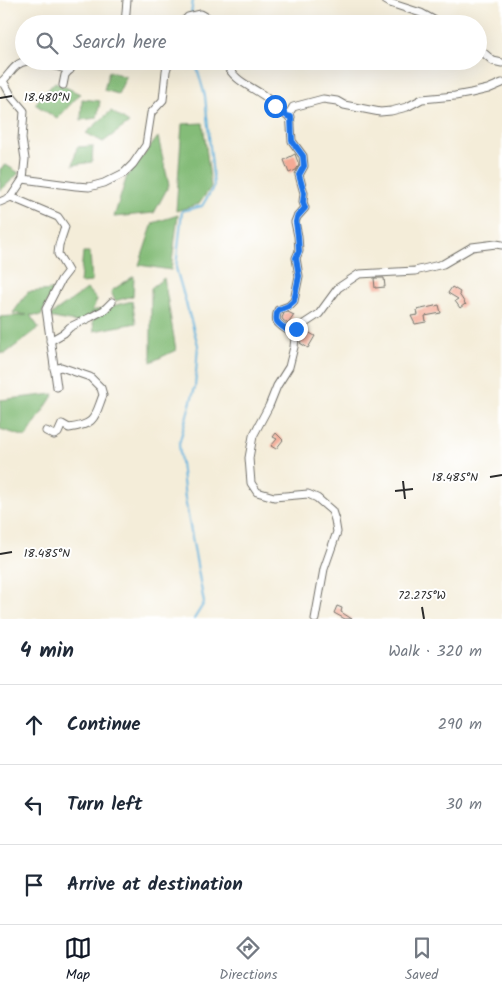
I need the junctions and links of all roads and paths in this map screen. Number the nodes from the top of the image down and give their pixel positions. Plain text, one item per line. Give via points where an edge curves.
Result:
1 (127, 0) edge
2 (385, 0) edge
3 (126, 15) edge
4 (425, 15) edge
5 (487, 55) edge
6 (502, 63) edge
7 (15, 67) edge
8 (70, 70) edge
9 (167, 70) edge
10 (229, 70) edge
11 (2, 82) edge
12 (502, 83) edge
13 (63, 85) dead end
14 (291, 117) junction
15 (23, 178) junction
16 (11, 197) junction
17 (0, 202) edge
18 (502, 246) edge
19 (112, 302) dead end
20 (296, 329) junction
21 (50, 341) junction
22 (54, 369) junction
23 (56, 387) dead end
24 (46, 431) dead end
25 (315, 619) edge

1 - 3 street
2 - 4 street
5 - 6 street
7 - 11 street
8 - 13 street
9 - 15 street via 163,100 151,113 146,145 124,173 89,187
10 - 14 street
11 - 15 street via 24,111
12 - 14 street via 471,93 422,99 390,112 323,99 293,107
14 - 20 street via 292,141 303,156 304,166 299,175 305,208 296,222 299,276 294,301 278,310 276,317 287,330
15 - 16 street
16 - 17 street
16 - 21 street via 58,217 65,227 58,254 68,271 46,309
18 - 20 street via 472,248 443,264 415,271 359,274 338,288 320,314
19 - 21 street via 104,310
20 - 25 street via 289,367 253,436 251,482 257,492 274,497 308,494 332,511 336,532 324,569
21 - 22 street
22 - 23 street
22 - 24 street via 61,367 90,378 104,394 92,420 83,426 69,428 62,424 54,435

